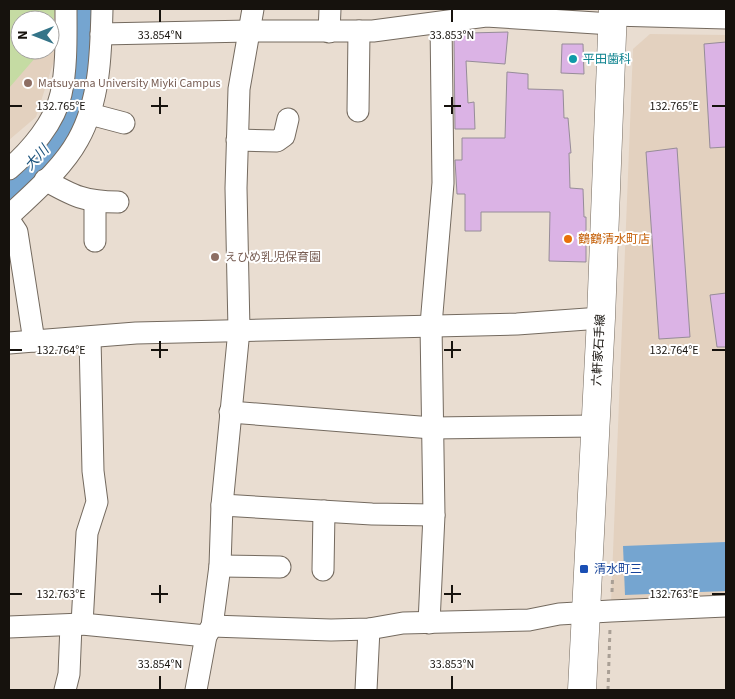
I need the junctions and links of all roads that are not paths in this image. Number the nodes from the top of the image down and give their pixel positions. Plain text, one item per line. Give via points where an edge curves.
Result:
1 (66, 9) edge
2 (102, 9) edge
3 (253, 9) edge
4 (330, 9) edge
5 (486, 12) edge
6 (612, 16) edge
7 (726, 18) edge
8 (441, 24) junction
9 (250, 30) junction
10 (359, 31) junction
11 (329, 32) junction
12 (101, 34) junction
13 (358, 111) dead end
14 (90, 114) junction
15 (288, 119) dead end
16 (124, 123) dead end
17 (236, 140) junction
18 (9, 169) edge
19 (45, 180) junction
20 (95, 202) junction
21 (118, 202) dead end
22 (9, 216) edge
23 (9, 220) edge
24 (95, 241) dead end
25 (601, 318) junction
26 (431, 325) junction
27 (239, 330) junction
28 (90, 338) junction
29 (34, 341) junction
30 (9, 343) edge
31 (230, 412) junction
32 (596, 426) junction
33 (432, 428) junction
34 (222, 505) junction
35 (324, 511) junction
36 (434, 515) junction
37 (220, 566) junction
38 (280, 567) dead end
39 (324, 570) dead end
40 (726, 606) edge
41 (587, 612) junction
42 (429, 624) junction
43 (76, 625) junction
44 (9, 627) edge
45 (369, 629) junction
46 (209, 631) junction
47 (65, 690) edge
48 (196, 690) edge
49 (366, 690) edge
50 (582, 690) edge

1 - 18 street via 61,95 40,135
2 - 12 street
3 - 9 street
4 - 11 street
5 - 6 street
5 - 8 street
6 - 7 street
6 - 25 main road, 六軒家石手線
8 - 10 street
8 - 26 street via 443,183
9 - 11 street
9 - 12 street
9 - 17 street via 239,89
10 - 11 street
10 - 13 street
12 - 14 street
14 - 16 street
14 - 19 street via 78,140
15 - 17 street via 284,136 277,141
17 - 27 street
19 - 20 street
19 - 22 street
20 - 21 street
20 - 24 street
23 - 29 street via 17,232
25 - 26 street via 517,324
25 - 32 main road, 六軒家石手線
26 - 27 street
26 - 33 street
27 - 28 street via 136,333
27 - 31 street
28 - 29 street
28 - 43 street via 93,471 97,502 87,533
29 - 30 street
31 - 33 street
31 - 34 street
32 - 33 street
32 - 41 main road, 六軒家石手線
33 - 36 street
34 - 35 street
34 - 37 street
35 - 36 street
35 - 39 street
36 - 42 street
37 - 38 street
37 - 46 street
40 - 41 street
41 - 42 street via 529,620
41 - 50 main road, 六軒家石手線
42 - 45 street
43 - 44 street
43 - 46 street
43 - 47 street
45 - 46 street
45 - 49 street
46 - 48 street

